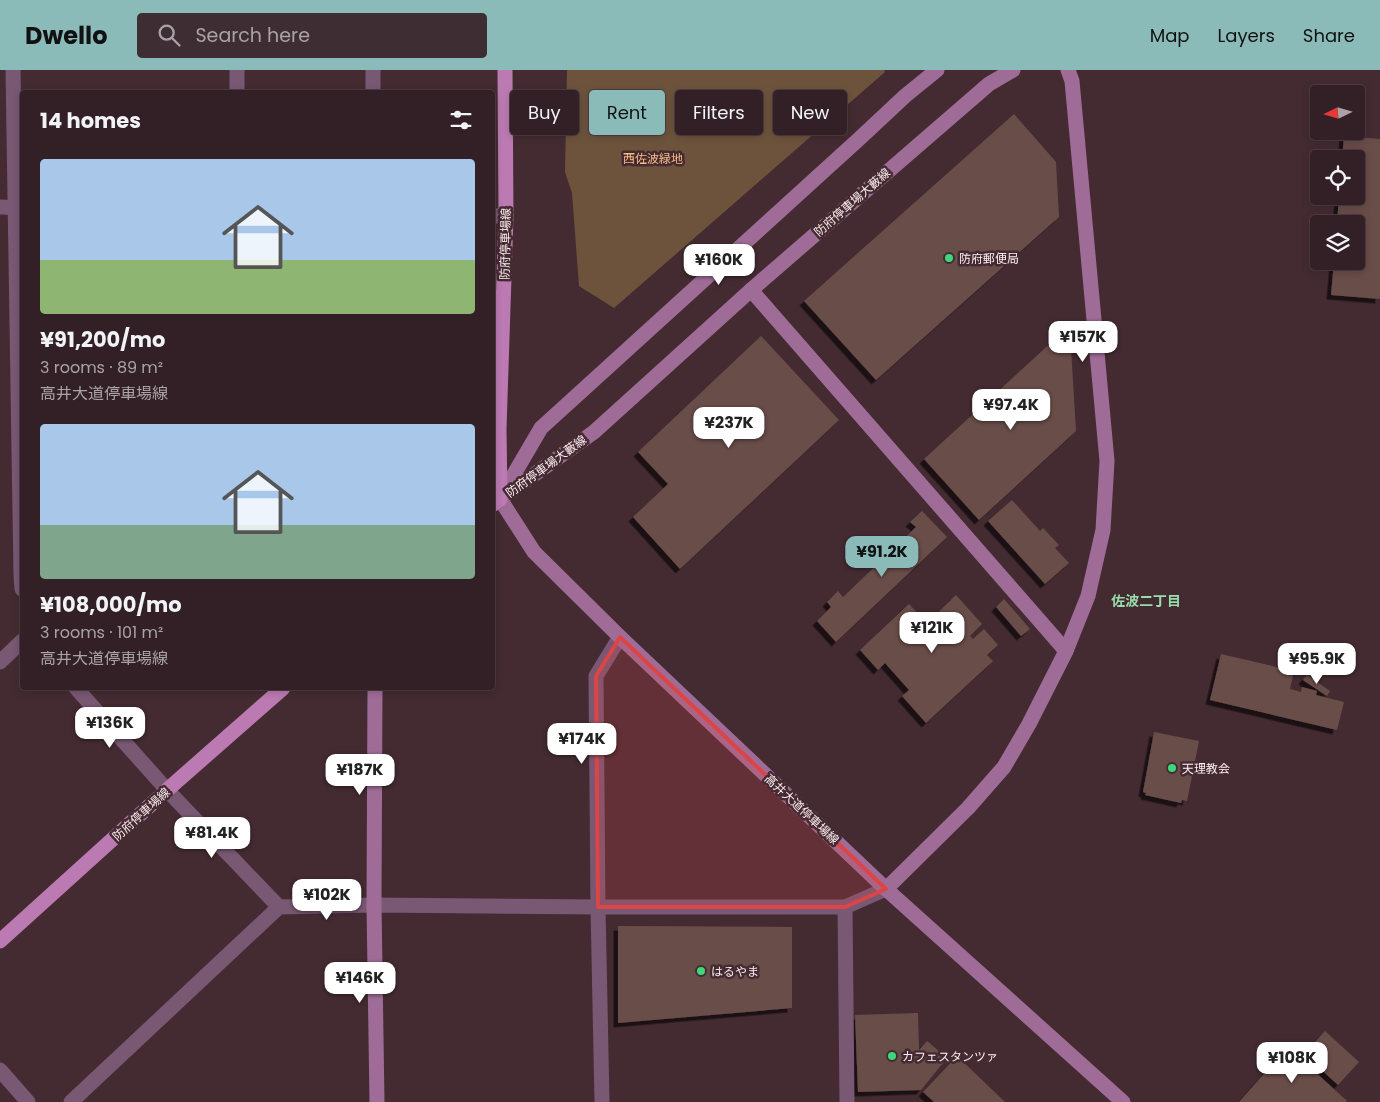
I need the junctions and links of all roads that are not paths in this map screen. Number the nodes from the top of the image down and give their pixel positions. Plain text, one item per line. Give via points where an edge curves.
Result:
1 (13, 70) edge
2 (237, 70) edge
3 (373, 70) edge
4 (505, 70) edge
5 (937, 70) edge
6 (1013, 70) edge
7 (1068, 70) edge
8 (237, 90) edge
9 (373, 90) edge
10 (13, 208) edge
11 (499, 216) edge
12 (751, 290) junction
13 (496, 430) edge
14 (496, 502) edge
15 (20, 565) edge
16 (620, 637) junction
17 (20, 643) edge
18 (1066, 651) junction
19 (0, 662) edge
20 (78, 690) edge
21 (281, 690) edge
22 (375, 690) edge
23 (167, 790) junction
24 (886, 889) junction
25 (374, 905) junction
26 (279, 907) junction
27 (598, 907) junction
28 (845, 907) junction
29 (0, 941) edge
30 (0, 1070) edge
31 (28, 1102) edge
32 (71, 1102) edge
33 (376, 1102) edge
34 (602, 1102) edge
35 (847, 1102) edge
36 (1123, 1102) edge

1 - 10 street
2 - 8 street
3 - 9 street
4 - 11 main road, 防府停車場線
5 - 14 main road, 防府停車場大藪線 via 541,428
6 - 12 main road, 防府停車場大藪線 via 989,84
7 - 18 main road via 1073,90 1107,461 1103,530 1088,596
10 - 15 street
11 - 13 main road, 防府停車場線
12 - 14 main road, 防府停車場大藪線 via 594,432
12 - 18 main road
13 - 14 main road, 防府停車場線
14 - 16 main road, 高井大道停車場線 via 534,552
16 - 24 main road, 高井大道停車場線
16 - 27 street via 596,676
17 - 19 street
18 - 24 main road via 1004,767 968,808
20 - 23 street
21 - 23 main road, 防府停車場線
22 - 25 main road
23 - 26 street
23 - 29 main road, 防府停車場線
24 - 28 street
24 - 36 main road, 高井大道停車場線
25 - 26 street
25 - 27 street
25 - 33 main road
26 - 32 street
27 - 28 street
27 - 34 street
28 - 35 street
30 - 31 street

